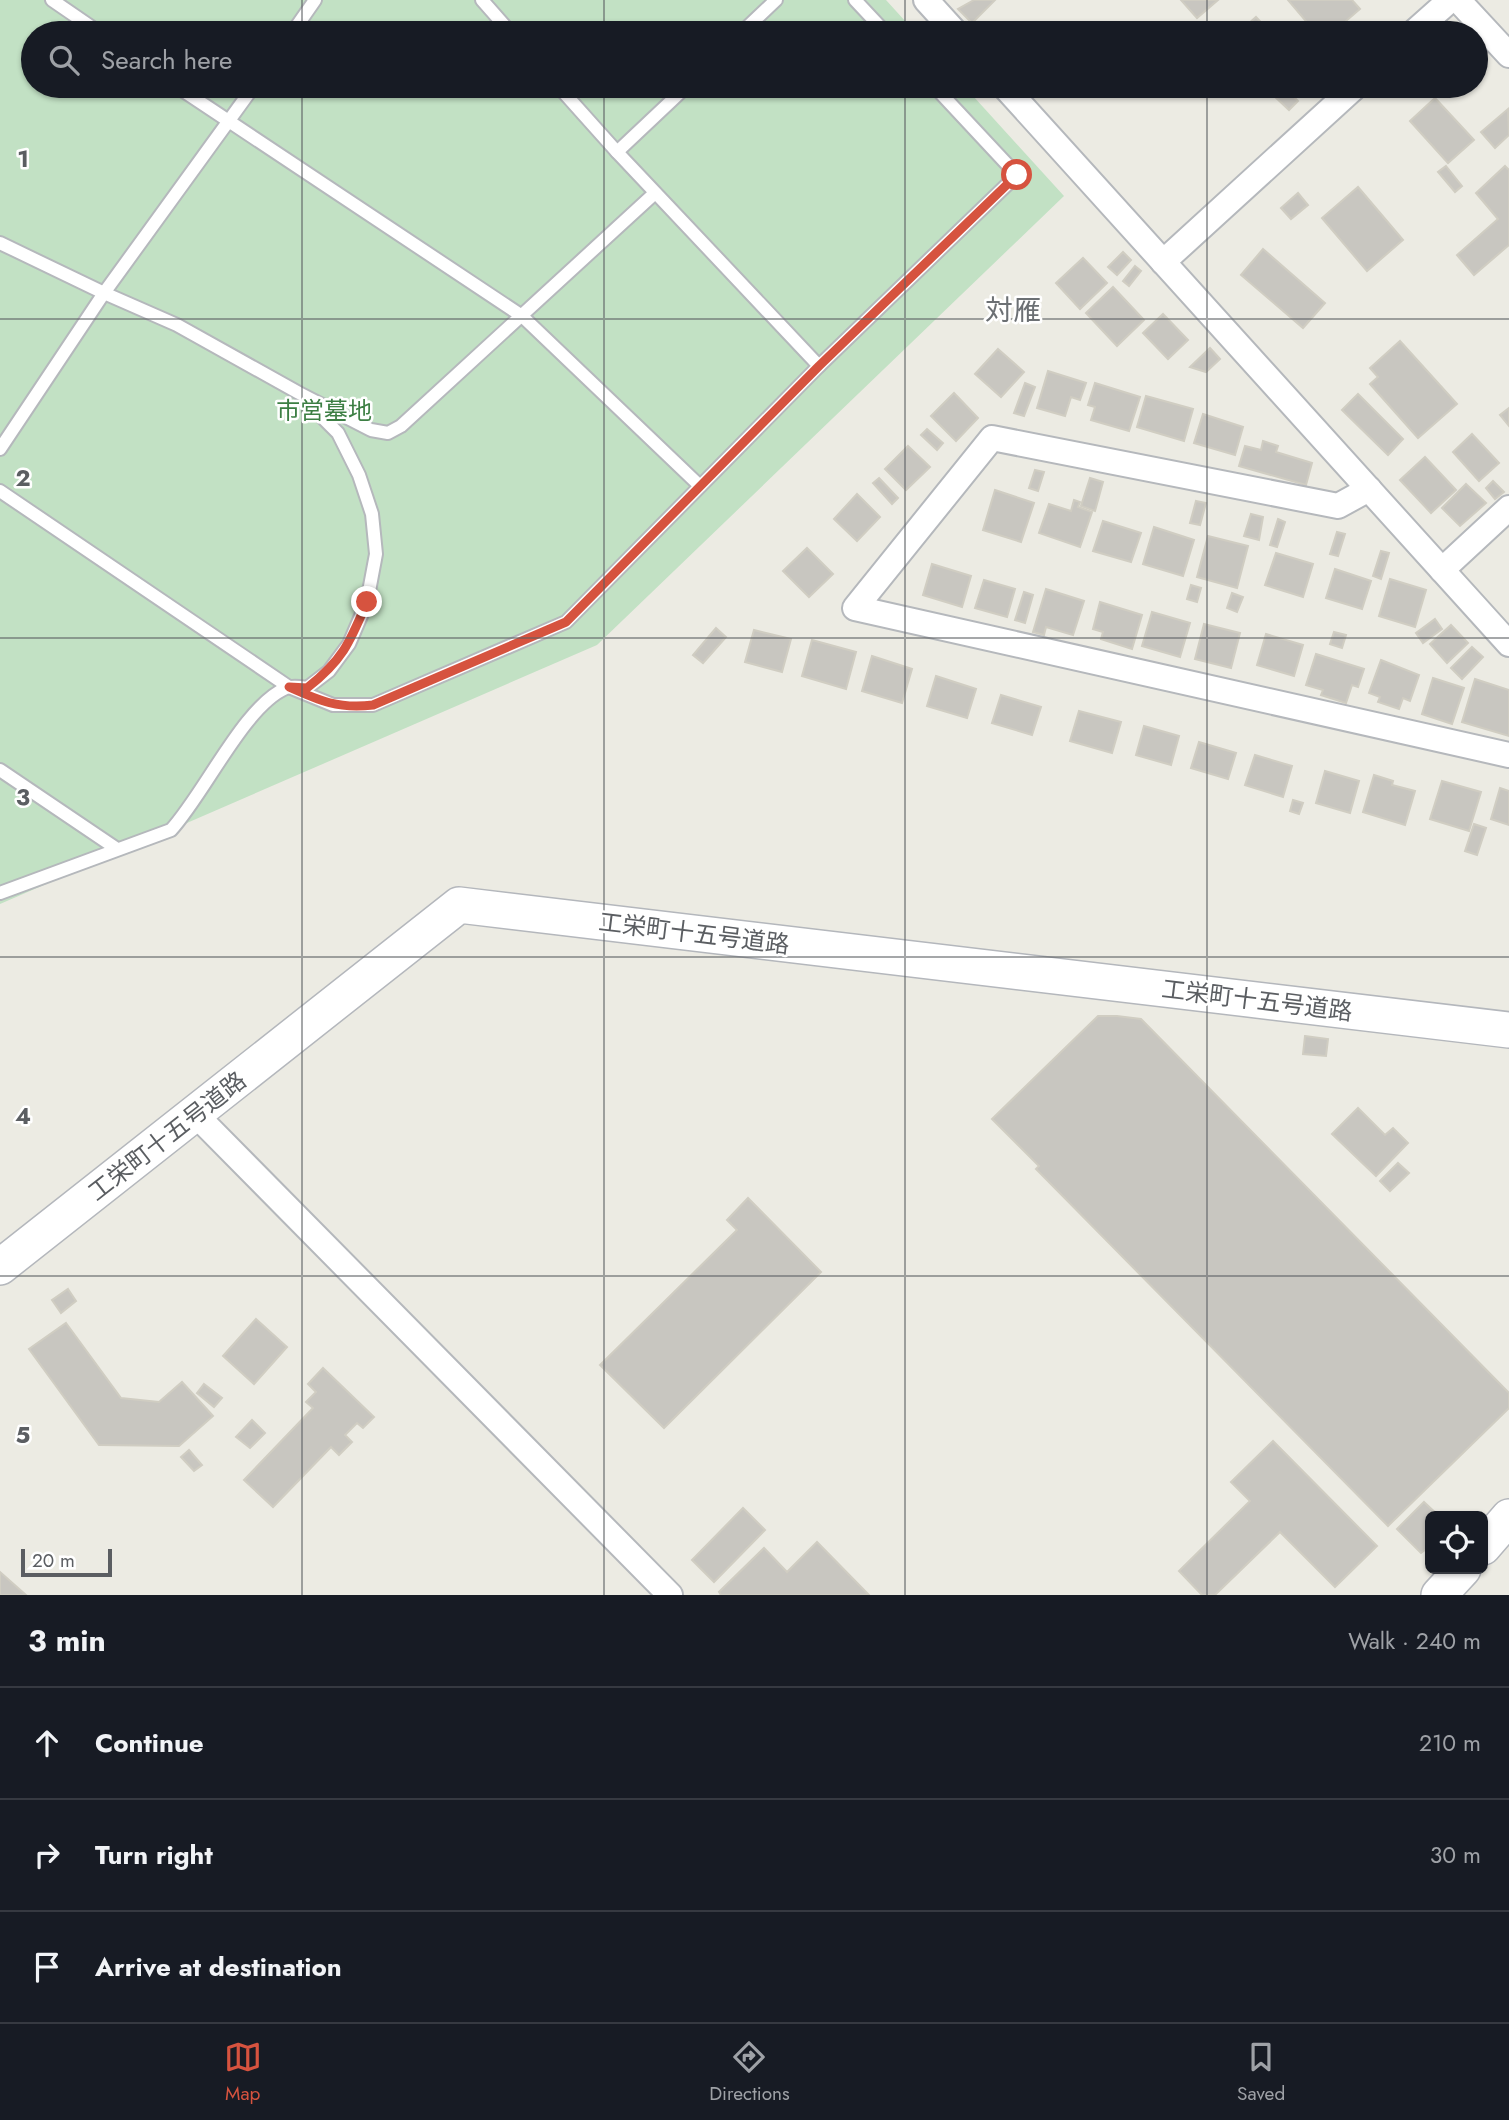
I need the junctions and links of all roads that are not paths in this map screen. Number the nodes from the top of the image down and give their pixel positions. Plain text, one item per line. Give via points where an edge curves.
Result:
1 (52, 0) edge
2 (315, 0) edge
3 (482, 0) edge
4 (776, 0) edge
5 (855, 0) edge
6 (926, 0) edge
7 (1450, 0) edge
8 (1458, 0) edge
9 (83, 21) edge
10 (300, 21) edge
11 (500, 21) edge
12 (754, 21) edge
13 (875, 21) edge
14 (945, 21) edge
15 (1426, 21) edge
16 (1477, 21) edge
17 (1488, 32) edge
18 (1509, 55) edge
19 (193, 98) edge
20 (245, 98) edge
21 (569, 98) edge
22 (674, 98) edge
23 (945, 98) edge
24 (1015, 98) edge
25 (1343, 98) edge
26 (228, 122) junction
27 (617, 152) junction
28 (655, 193) junction
29 (0, 243) edge
30 (1163, 262) junction
31 (104, 293) junction
32 (522, 316) junction
33 (819, 366) junction
34 (299, 393) junction
35 (0, 449) edge
36 (700, 486) junction
37 (1369, 489) junction
38 (0, 491) edge
39 (1509, 508) edge
40 (1442, 570) junction
41 (1509, 644) edge
42 (289, 687) junction
43 (1509, 755) edge
44 (0, 770) edge
45 (117, 849) junction
46 (0, 892) edge
47 (1509, 1030) edge
48 (194, 1114) junction
49 (0, 1267) edge
50 (1509, 1517) edge
51 (1488, 1540) edge
52 (1458, 1574) edge
53 (670, 1595) edge
54 (1439, 1595) edge

1 - 9 lane
2 - 10 lane
3 - 11 lane
4 - 12 lane
5 - 13 lane
6 - 14 street
7 - 15 street
8 - 16 street
17 - 18 street
19 - 26 lane
20 - 26 lane
21 - 27 lane
22 - 27 lane
23 - 33 lane via 1017,175
24 - 30 street
25 - 30 street
26 - 31 lane
26 - 32 lane
27 - 28 lane
28 - 32 lane
28 - 33 lane
29 - 31 lane
30 - 37 street
31 - 34 lane via 177,325
31 - 35 lane
32 - 34 lane via 388,433 371,430
32 - 36 lane
33 - 36 lane
34 - 42 lane via 338,433 359,475 372,514 376,554 367,602 349,644 329,671 307,688
36 - 42 lane via 566,622 373,705 333,705
37 - 40 street
37 - 43 street via 1338,506 992,438 855,608
38 - 42 lane
39 - 40 street
40 - 41 street
42 - 45 lane via 252,714 172,830
44 - 45 lane
45 - 46 lane
47 - 48 street, 工栄町十五号道路 via 459,905
48 - 49 street, 工栄町十五号道路
48 - 53 street
50 - 51 street
52 - 54 street

